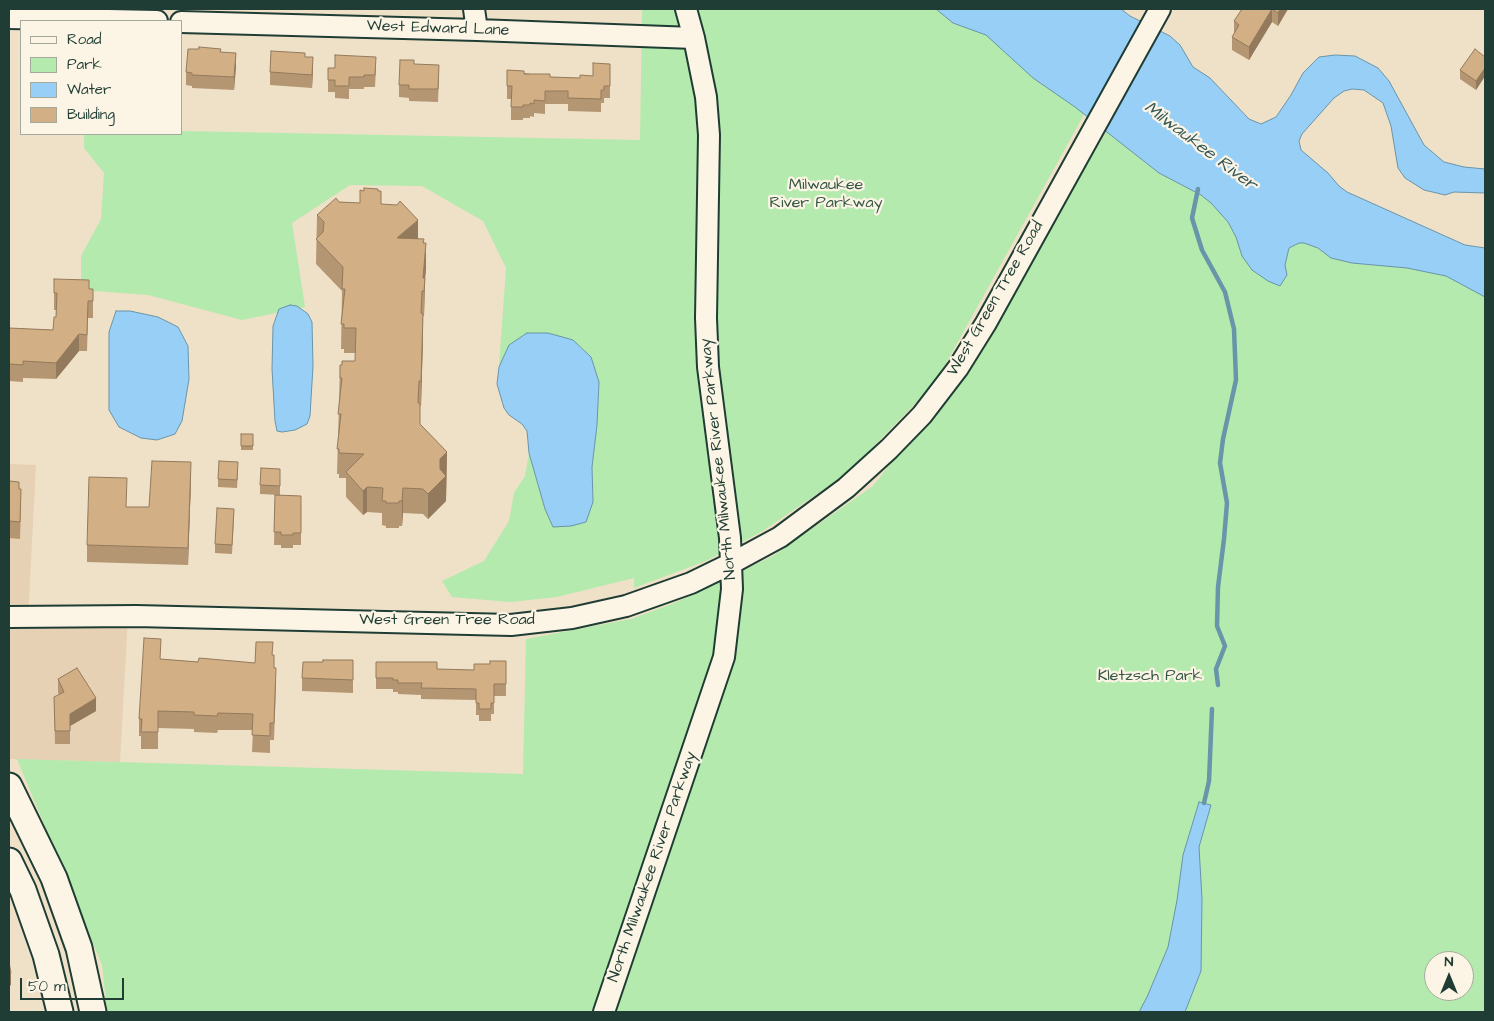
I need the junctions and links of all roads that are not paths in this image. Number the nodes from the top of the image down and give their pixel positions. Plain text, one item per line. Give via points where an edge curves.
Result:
1 (474, 9) edge
2 (686, 9) edge
3 (1159, 11) edge
4 (37, 14) edge
5 (250, 16) edge
6 (9, 18) edge
7 (140, 20) edge
8 (182, 22) edge
9 (478, 30) junction
10 (694, 38) junction
11 (732, 563) junction
12 (9, 617) edge
13 (9, 786) edge
14 (9, 861) edge
15 (60, 1012) edge
16 (94, 1012) edge
17 (604, 1012) edge

1 - 9 street
2 - 10 street, North Milwaukee River Parkway
3 - 11 street, West Green Tree Road via 986,323 958,368 922,415 846,488 780,537
4 - 6 street
4 - 7 street
5 - 8 street, West Edward Lane
5 - 9 street, West Edward Lane
9 - 10 street, West Edward Lane
10 - 11 street, North Milwaukee River Parkway via 709,135 708,367
11 - 12 street, West Green Tree Road via 691,583 626,606 572,618 511,624 136,616
11 - 17 street, North Milwaukee River Parkway via 724,657
13 - 16 main road via 54,878 79,948
14 - 15 main road via 46,955

